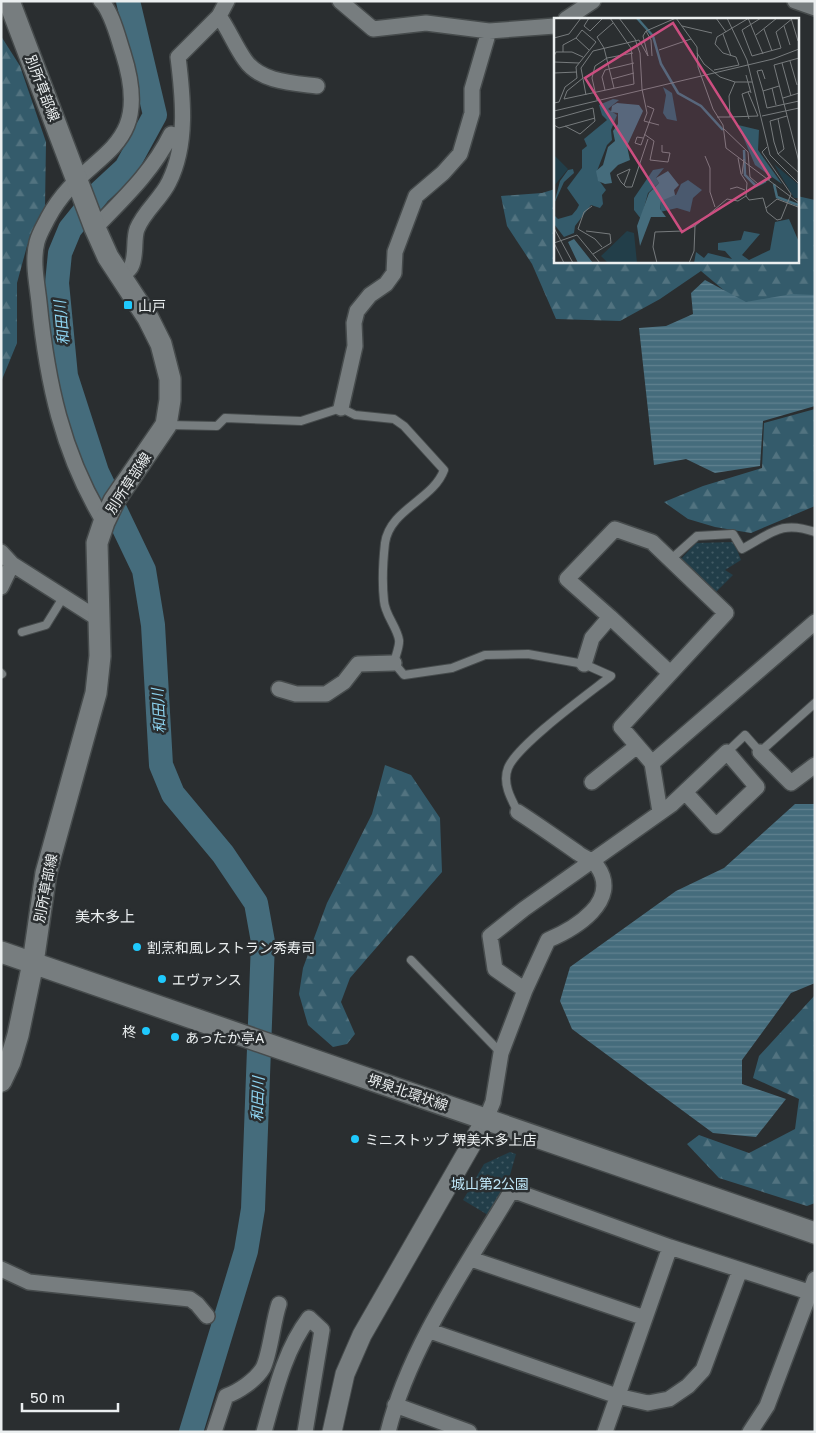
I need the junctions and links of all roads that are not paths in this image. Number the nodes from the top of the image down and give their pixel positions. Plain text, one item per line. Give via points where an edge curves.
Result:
1 (9, 1) edge
2 (101, 1) edge
3 (228, 1) edge
4 (340, 1) edge
5 (594, 1) edge
6 (795, 1) edge
7 (815, 8) edge
8 (219, 16) junction
9 (568, 18) edge
10 (554, 26) edge
11 (489, 31) junction
12 (317, 86) dead end
13 (171, 134) dead end
14 (79, 182) junction
15 (94, 226) junction
16 (120, 277) junction
17 (342, 408) junction
18 (166, 424) junction
19 (105, 519) junction
20 (815, 532) edge
21 (1, 552) edge
22 (669, 561) junction
23 (12, 564) junction
24 (1, 587) edge
25 (64, 596) junction
26 (610, 617) junction
27 (100, 620) junction
28 (812, 629) edge
29 (22, 632) dead end
30 (394, 663) junction
31 (584, 664) junction
32 (670, 673) junction
33 (279, 689) dead end
34 (815, 702) edge
35 (637, 746) junction
36 (727, 752) junction
37 (760, 752) junction
38 (652, 763) junction
39 (815, 765) edge
40 (592, 782) dead end
41 (684, 792) junction
42 (518, 812) joint
43 (660, 812) junction
44 (591, 862) junction
45 (1, 952) edge
46 (411, 960) dead end
47 (33, 963) junction
48 (525, 990) junction
49 (501, 1054) junction
50 (1, 1080) edge
51 (486, 1119) junction
52 (815, 1233) edge
53 (670, 1247) junction
54 (471, 1259) junction
55 (1, 1269) edge
56 (740, 1270) junction
57 (813, 1289) edge
58 (279, 1304) dead end
59 (207, 1316) dead end
60 (644, 1318) junction
61 (430, 1331) junction
62 (617, 1396) junction
63 (395, 1406) junction
64 (214, 1432) edge
65 (264, 1432) edge
66 (305, 1432) edge
67 (332, 1432) edge
68 (388, 1432) edge
69 (469, 1432) edge
70 (605, 1432) edge
71 (750, 1432) edge

1 - 14 main road, 別所草部線
2 - 14 street via 131,80 130,116 126,132 116,145
3 - 8 street
4 - 11 street via 373,29 426,23
5 - 9 street
6 - 7 street
8 - 12 street via 246,61 260,73 279,80
8 - 16 street via 178,57 183,97 181,140 170,180 136,230 131,267
10 - 11 street
11 - 17 street via 472,88 472,113 460,154 416,196 395,252 394,273 357,311 355,346
13 - 15 street via 146,175
14 - 15 main road, 別所草部線
14 - 19 street via 57,202 37,241 34,260 44,346 62,430 78,478
15 - 16 main road, 別所草部線
16 - 18 main road, 別所草部線 via 161,344 170,378
17 - 18 lane via 301,421 225,418 217,426
17 - 30 lane via 355,415 394,419 444,470 441,479 428,493 391,527 385,542 384,602 399,641
18 - 19 main road, 別所草部線
19 - 27 main road, 別所草部線 via 97,543
20 - 22 lane via 798,526 784,527 742,549 733,534 697,536
21 - 23 street
22 - 26 street via 652,542 615,529 568,579
22 - 32 street via 726,613
23 - 24 street
23 - 25 street
25 - 27 street
25 - 29 lane via 46,625
26 - 31 street via 592,638
26 - 32 street
27 - 47 main road, 別所草部線 via 96,693 46,873
28 - 38 street
30 - 31 lane via 404,675 452,668 484,655 528,654
30 - 33 street via 358,664 344,682 326,694 296,694
31 - 42 lane via 611,676 523,747 508,768 506,783
32 - 35 street via 621,726
34 - 37 lane
35 - 38 street
35 - 40 street
36 - 37 lane via 745,735
36 - 41 street
36 - 41 street via 757,787 716,826
37 - 39 street via 791,784
38 - 43 street
41 - 43 street
42 - 44 street
43 - 44 street
44 - 48 street via 604,883 601,899 593,912 568,931 548,940
44 - 48 street via 490,936 495,969
45 - 47 main road, 堺泉北環状線
46 - 49 lane
47 - 50 main road, 別所草部線 via 18,1035
47 - 51 main road, 堺泉北環状線
48 - 49 street
49 - 51 street via 495,1094
51 - 52 main road, 堺泉北環状線
51 - 67 street via 362,1334 345,1374
53 - 54 street via 512,1190
53 - 56 street
53 - 60 street
54 - 60 street
54 - 61 street
55 - 59 street via 30,1282 190,1299
56 - 57 street
56 - 62 street via 703,1370 688,1386 669,1399 648,1403
57 - 71 street via 767,1406
58 - 64 street via 263,1368 252,1380 226,1396
60 - 62 street
61 - 62 street
61 - 63 street
62 - 70 street
63 - 68 street
63 - 69 street
65 - 66 street via 283,1369 298,1332 308,1318 322,1330

